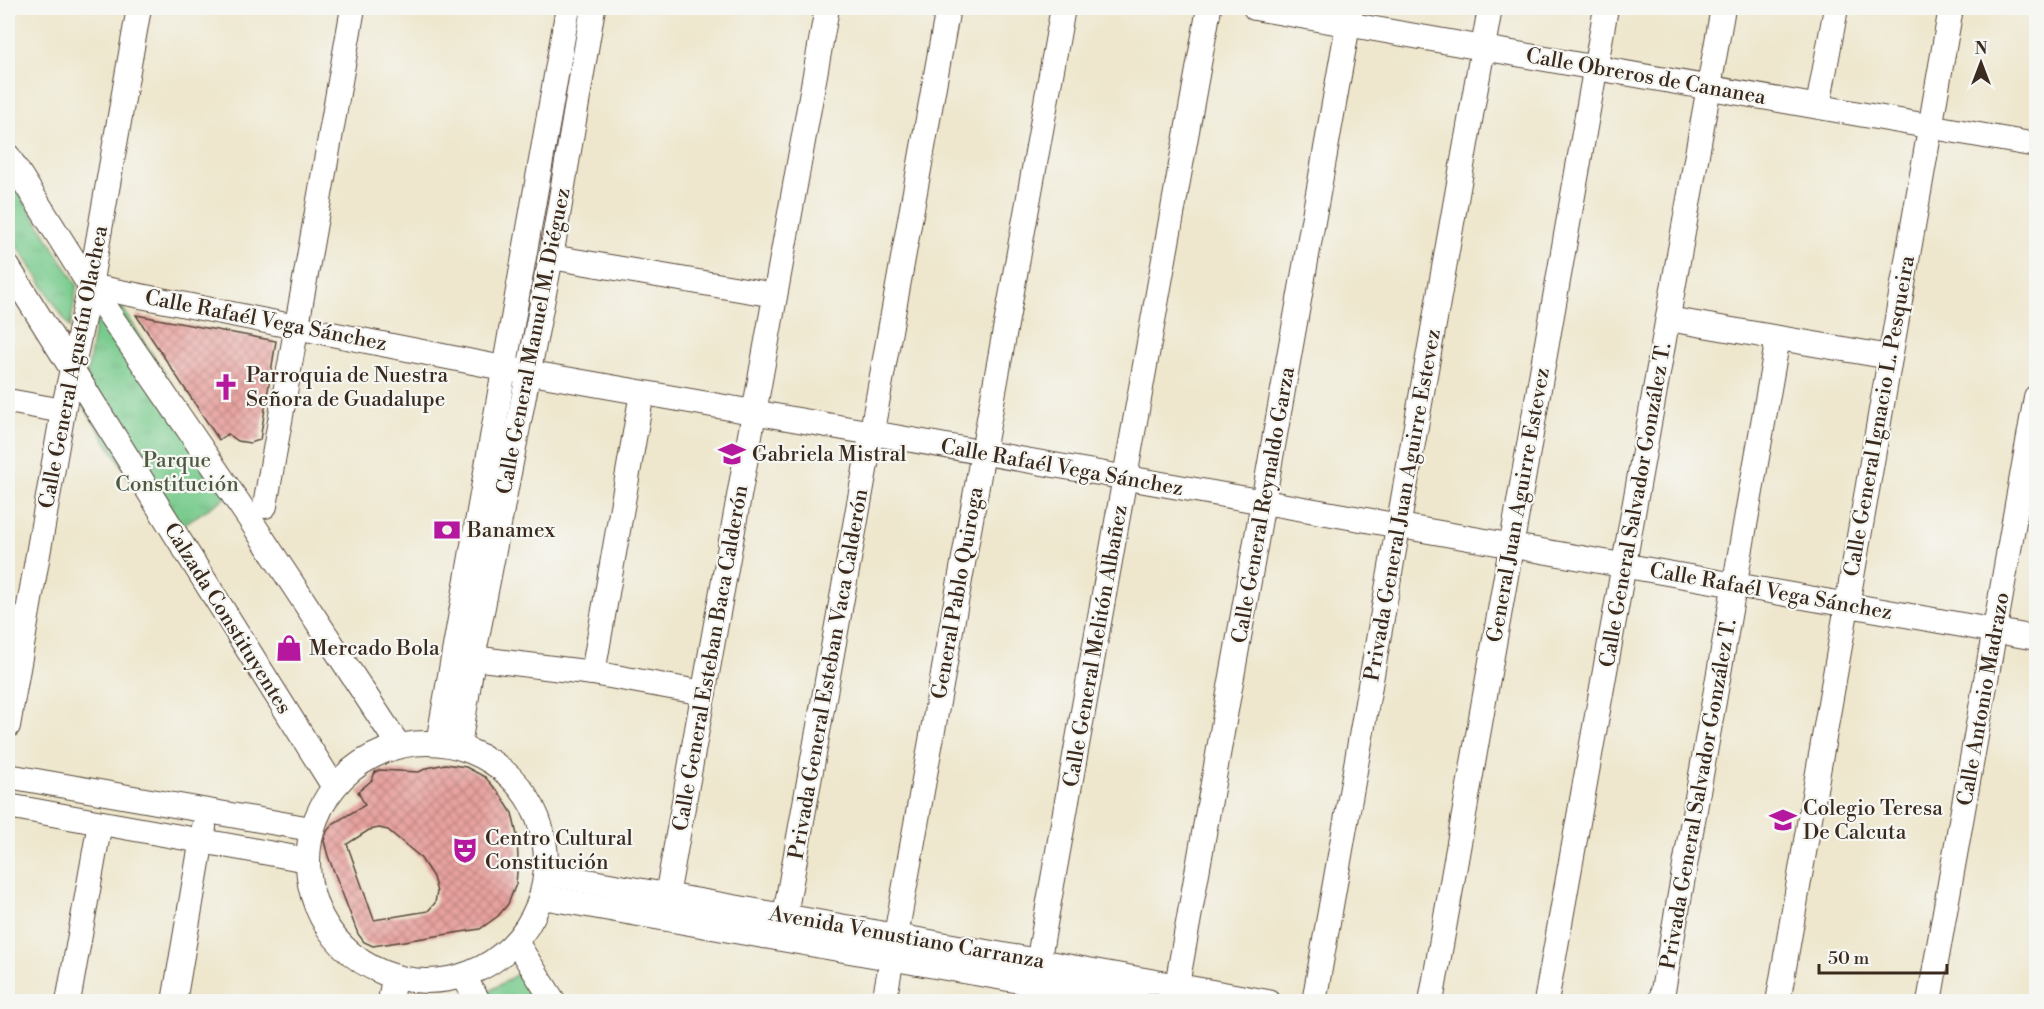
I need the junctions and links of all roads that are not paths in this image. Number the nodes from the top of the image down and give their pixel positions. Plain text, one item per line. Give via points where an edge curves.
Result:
1 (139, 8) edge
2 (353, 8) edge
3 (568, 8) edge
4 (593, 8) edge
5 (827, 8) edge
6 (948, 8) edge
7 (1063, 8) edge
8 (1209, 8) edge
9 (1255, 8) edge
10 (1490, 8) edge
11 (1606, 8) edge
12 (1723, 8) edge
13 (1836, 8) edge
14 (1951, 8) edge
15 (1350, 16) edge
16 (1483, 47) junction
17 (1596, 67) junction
18 (1710, 87) junction
19 (1818, 106) junction
20 (1930, 126) junction
21 (2037, 145) edge
22 (8, 156) edge
23 (551, 257) junction
24 (8, 267) edge
25 (90, 286) junction
26 (775, 295) junction
27 (1668, 319) junction
28 (297, 326) junction
29 (1778, 338) junction
30 (1890, 357) junction
31 (72, 369) junction
32 (515, 370) junction
33 (642, 393) junction
34 (2037, 397) edge
35 (8, 401) edge
36 (63, 411) junction
37 (754, 412) junction
38 (871, 433) junction
39 (983, 453) junction
40 (1125, 478) junction
41 (1263, 502) junction
42 (265, 506) dead end
43 (1399, 526) junction
44 (1511, 546) junction
45 (1625, 566) junction
46 (1734, 585) junction
47 (1846, 605) junction
48 (1995, 631) junction
49 (2037, 638) edge
50 (473, 658) junction
51 (593, 673) junction
52 (704, 693) junction
53 (8, 726) edge
54 (448, 744) junction
55 (399, 746) junction
56 (8, 776) edge
57 (334, 787) junction
58 (8, 806) edge
59 (207, 812) junction
60 (100, 823) junction
61 (311, 829) junction
62 (202, 841) junction
63 (307, 860) junction
64 (544, 885) junction
65 (666, 906) junction
66 (785, 915) junction
67 (516, 942) junction
68 (894, 947) junction
69 (463, 976) junction
70 (394, 977) junction
71 (1035, 982) edge
72 (423, 991) edge
73 (1176, 993) edge
74 (68, 1002) edge
75 (174, 1002) edge
76 (390, 1002) edge
77 (479, 1002) edge
78 (554, 1002) edge
79 (884, 1002) edge
80 (1140, 1002) edge
81 (1268, 1002) edge
82 (1314, 1002) edge
83 (1431, 1002) edge
84 (1546, 1002) edge
85 (1661, 1002) edge
86 (1778, 1002) edge
87 (1929, 1002) edge

1 - 25 street, Calle General Agustín Olachea
2 - 28 street
3 - 32 street, Calle General Manuel M. Diéguez
4 - 23 street, Calle General Manuel M. Diéguez
5 - 26 street, Calle General Esteban Baca Calderón
6 - 38 street, Privada General Esteban Vaca Calderón
7 - 39 street, General Pablo Quiroga
8 - 40 street, Calle General Melitón Albañez
9 - 15 street, Calle Obreros de Cananea
10 - 16 street, Privada General Juan Aguirre Estevez
11 - 17 street, General Juan Aguirre Estevez
12 - 18 street, Calle General Salvador González T.
13 - 19 street
14 - 20 street, Calle General Ignacio L. Pesqueira
15 - 16 street, Calle Obreros de Cananea
15 - 41 street, Calle General Reynaldo Garza
16 - 17 street, Calle Obreros de Cananea
16 - 43 street, Privada General Juan Aguirre Estevez
17 - 18 street, Calle Obreros de Cananea
17 - 44 street, General Juan Aguirre Estevez
18 - 19 street, Calle Obreros de Cananea
18 - 27 street, Calle General Salvador González T.
19 - 20 street, Calle Obreros de Cananea
20 - 21 street, Calle Obreros de Cananea
20 - 30 street, Calle General Ignacio L. Pesqueira
22 - 25 street
23 - 26 street
23 - 32 street, Calle General Manuel M. Diéguez
24 - 31 street, Calzada Constituyentes
25 - 28 street, Calle Rafaél Vega Sánchez
25 - 31 street, Calle General Agustín Olachea
25 - 55 street
26 - 37 street, Calle General Esteban Baca Calderón
27 - 29 street
27 - 45 street, Calle General Salvador González T.
28 - 32 street, Calle Rafaél Vega Sánchez
28 - 42 street
29 - 30 street
29 - 46 street, Privada General Salvador González T.
30 - 47 street, Calle General Ignacio L. Pesqueira
31 - 36 street, Calle General Agustín Olachea
31 - 57 street, Calzada Constituyentes
32 - 33 street, Calle Rafaél Vega Sánchez
32 - 50 street, Calle General Manuel M. Diéguez
32 - 54 street, Calle General Manuel M. Diéguez
33 - 37 street, Calle Rafaél Vega Sánchez
33 - 51 street
34 - 48 street, Calle Antonio Madrazo
35 - 36 street
36 - 53 street, Calle General Agustín Olachea
37 - 38 street, Calle Rafaél Vega Sánchez
37 - 52 street, Calle General Esteban Baca Calderón
38 - 39 street, Calle Rafaél Vega Sánchez
38 - 66 street, Privada General Esteban Vaca Calderón
39 - 40 street, Calle Rafaél Vega Sánchez
39 - 68 street, General Pablo Quiroga
40 - 41 street, Calle Rafaél Vega Sánchez
40 - 71 street, Calle General Melitón Albañez
41 - 43 street, Calle Rafaél Vega Sánchez
41 - 73 street, Calle General Reynaldo Garza
43 - 44 street, Calle Rafaél Vega Sánchez
43 - 82 street, Privada General Juan Aguirre Estevez
44 - 45 street, Calle Rafaél Vega Sánchez
44 - 83 street, General Juan Aguirre Estevez
45 - 46 street, Calle Rafaél Vega Sánchez
45 - 84 street, Calle General Salvador González T.
46 - 47 street, Calle Rafaél Vega Sánchez
46 - 85 street, Privada General Salvador González T.
47 - 48 street, Calle Rafaél Vega Sánchez
47 - 86 street, Calle General Ignacio L. Pesqueira
48 - 49 street, Calle Rafaél Vega Sánchez
48 - 87 street, Calle Antonio Madrazo
50 - 51 street
50 - 54 street, Calle General Manuel M. Diéguez
51 - 52 street
52 - 65 street, Calle General Esteban Baca Calderón
54 - 55 street
54 - 64 street via 480,753 521,787 537,813 546,843
55 - 57 street via 363,761
56 - 59 street
57 - 61 street
58 - 60 street
59 - 61 street
59 - 62 street
60 - 62 street
60 - 74 street
61 - 63 street
62 - 63 street
62 - 75 street
63 - 70 street via 310,891 322,920 341,945 365,965
64 - 65 street, Avenida Venustiano Carranza
64 - 67 street via 529,927
65 - 66 street, Avenida Venustiano Carranza
65 - 68 street, Avenida Venustiano Carranza
66 - 68 street, Avenida Venustiano Carranza
67 - 69 street via 492,962
67 - 78 street
68 - 71 street, Avenida Venustiano Carranza
68 - 79 street, General Pablo Quiroga
69 - 72 street
69 - 77 street
70 - 72 street
70 - 76 street
71 - 73 street, Avenida Venustiano Carranza
71 - 80 street, Avenida Venustiano Carranza
73 - 81 street, Avenida Venustiano Carranza

